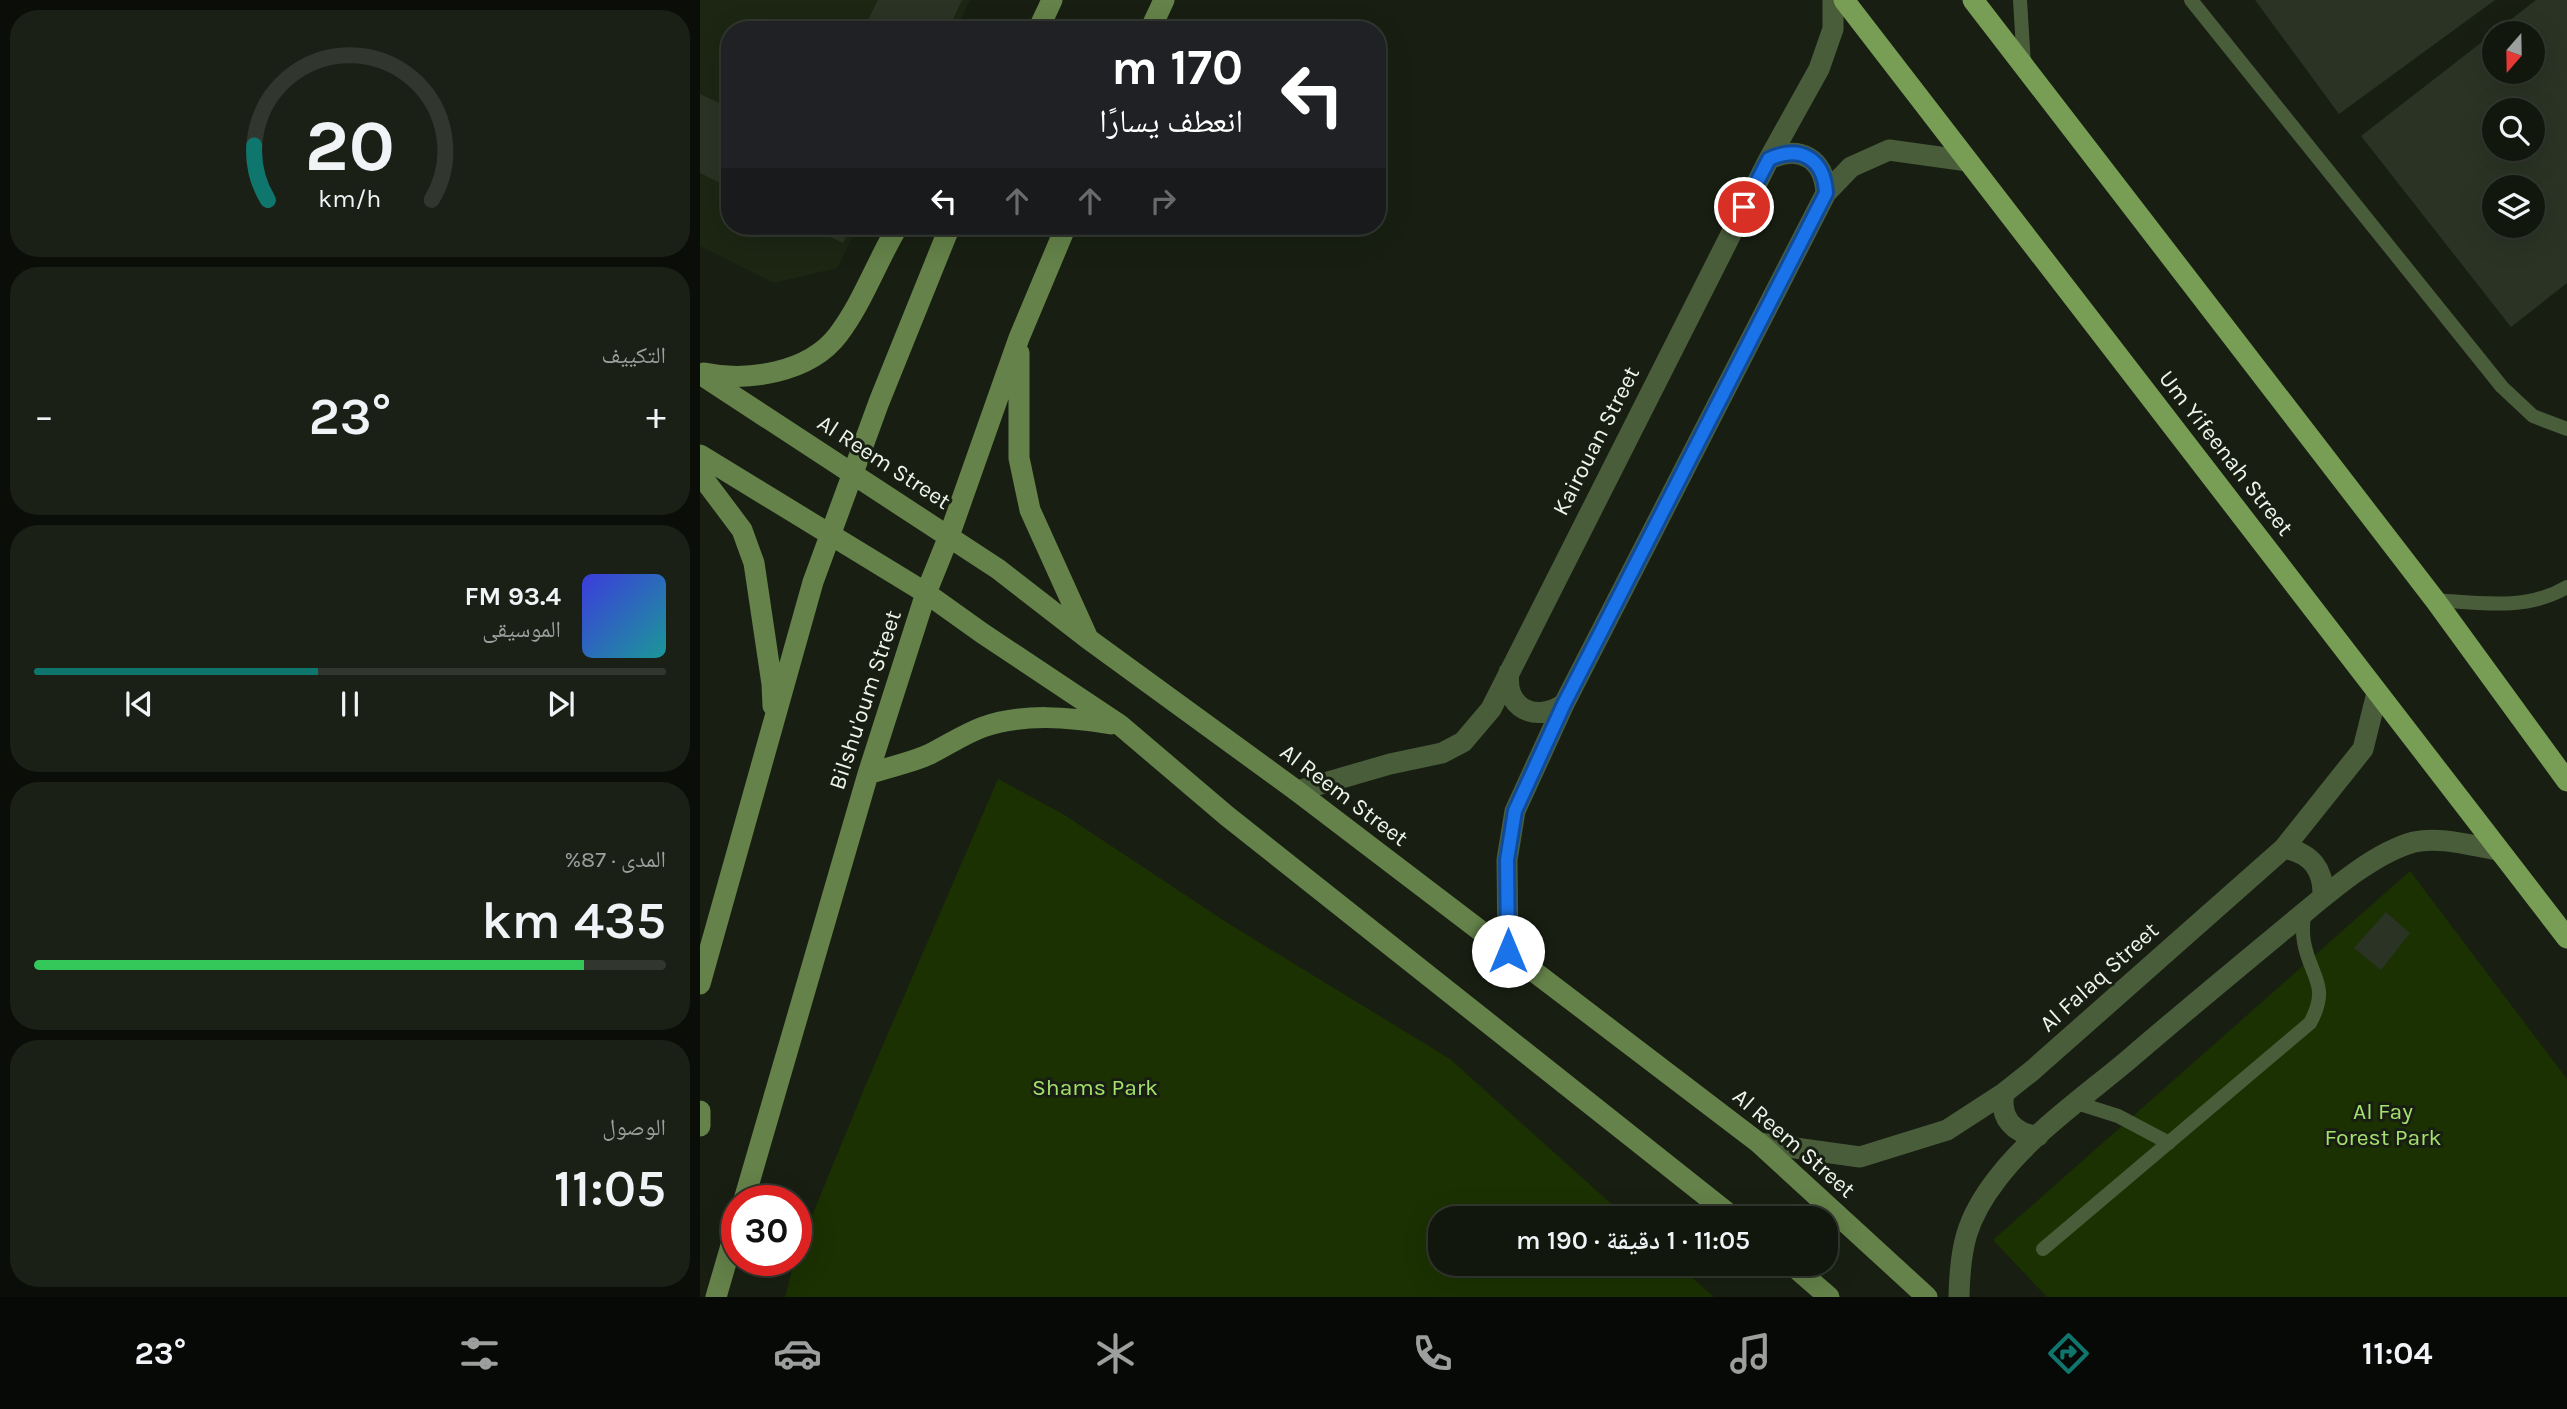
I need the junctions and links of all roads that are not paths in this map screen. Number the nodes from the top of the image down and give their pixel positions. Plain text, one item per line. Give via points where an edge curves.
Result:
1 (1052, 0) edge
2 (1164, 0) edge
3 (1833, 0) edge
4 (1844, 0) edge
5 (1973, 0) edge
6 (2020, 0) edge
7 (2191, 0) edge
8 (1042, 21) edge
9 (1154, 21) edge
10 (2024, 65) junction
11 (1769, 159) junction
12 (1968, 161) junction
13 (1826, 193) junction
14 (893, 235) edge
15 (946, 235) edge
16 (1062, 235) edge
17 (1019, 338) junction
18 (700, 373) edge
19 (2567, 429) edge
20 (700, 455) edge
21 (853, 472) junction
22 (700, 474) edge
23 (831, 533) junction
24 (949, 536) junction
25 (2567, 587) edge
26 (926, 593) junction
27 (2435, 600) junction
28 (1087, 638) junction
29 (1510, 670) junction
30 (2377, 692) junction
31 (1564, 704) junction
32 (1121, 725) junction
33 (774, 728) junction
34 (868, 774) junction
35 (2567, 780) edge
36 (1297, 791) junction
37 (2284, 848) junction
38 (2498, 850) junction
39 (2323, 897) junction
40 (2304, 913) junction
41 (2567, 938) edge
42 (1508, 951) junction
43 (700, 984) edge
44 (2004, 1093) junction
45 (2077, 1104) junction
46 (700, 1111) edge
47 (700, 1126) edge
48 (2039, 1136) junction
49 (1759, 1143) junction
50 (2169, 1143) junction
51 (748, 1185) edge
52 (1719, 1206) edge
53 (2043, 1249) dead end
54 (722, 1276) edge
55 (1805, 1276) edge
56 (716, 1297) edge
57 (1829, 1297) edge
58 (1927, 1297) edge
59 (1959, 1297) edge

1 - 8 main road
2 - 9 main road
3 - 11 street, Kairouan Street via 1833,29 1819,69
4 - 12 main road, Um Yifeenah Street
5 - 10 main road
6 - 10 lane
7 - 19 lane via 2502,387 2533,416
10 - 27 main road
11 - 13 street via 1795,152 1809,157 1825,179
11 - 29 street, Kairouan Street
12 - 13 street via 1889,150 1851,167
12 - 30 main road, Um Yifeenah Street
13 - 31 street
14 - 18 main road via 847,321 822,350 775,372 748,377
15 - 21 main road
16 - 17 main road, Bilshu'oum Street
17 - 24 main road, Bilshu'oum Street
17 - 28 main road via 1019,457 1025,490
18 - 21 main road, Al Reem Street
20 - 23 main road
21 - 23 main road
21 - 24 main road, Al Reem Street
22 - 33 main road via 742,530 754,563
23 - 26 main road
23 - 33 main road via 813,582
24 - 26 main road, Bilshu'oum Street
24 - 28 main road, Al Reem Street
25 - 27 lane via 2508,605
26 - 32 main road
26 - 34 main road, Bilshu'oum Street
27 - 35 main road
28 - 36 main road, Al Reem Street
29 - 31 street via 1511,695 1529,712 1541,714
29 - 36 street, Kairouan Street via 1491,709 1462,742 1442,753
30 - 37 street, Al Falaq Street via 2363,749
30 - 38 main road, Um Yifeenah Street
31 - 42 street via 1515,811 1507,860
32 - 34 main road via 1010,720 983,727 928,755
32 - 52 main road via 1227,816
33 - 43 main road
34 - 51 main road, Bilshu'oum Street
36 - 42 main road, Al Reem Street
37 - 39 street via 2310,858 2319,870
37 - 44 street, Al Falaq Street
38 - 39 street via 2429,839 2412,843 2371,862
38 - 41 main road, Um Yifeenah Street
39 - 40 street
40 - 45 street
40 - 50 lane via 2304,944 2319,982 2316,1012 2309,1023
42 - 49 main road, Al Reem Street
44 - 48 street via 2008,1122 2027,1135
44 - 49 street, Al Falaq Street via 1947,1130 1860,1157
45 - 48 street
45 - 50 lane via 2118,1116
46 - 47 main road
48 - 59 street via 1998,1178 1972,1218 1959,1258
49 - 58 main road, Al Reem Street
50 - 53 lane
54 - 56 main road
55 - 57 main road

